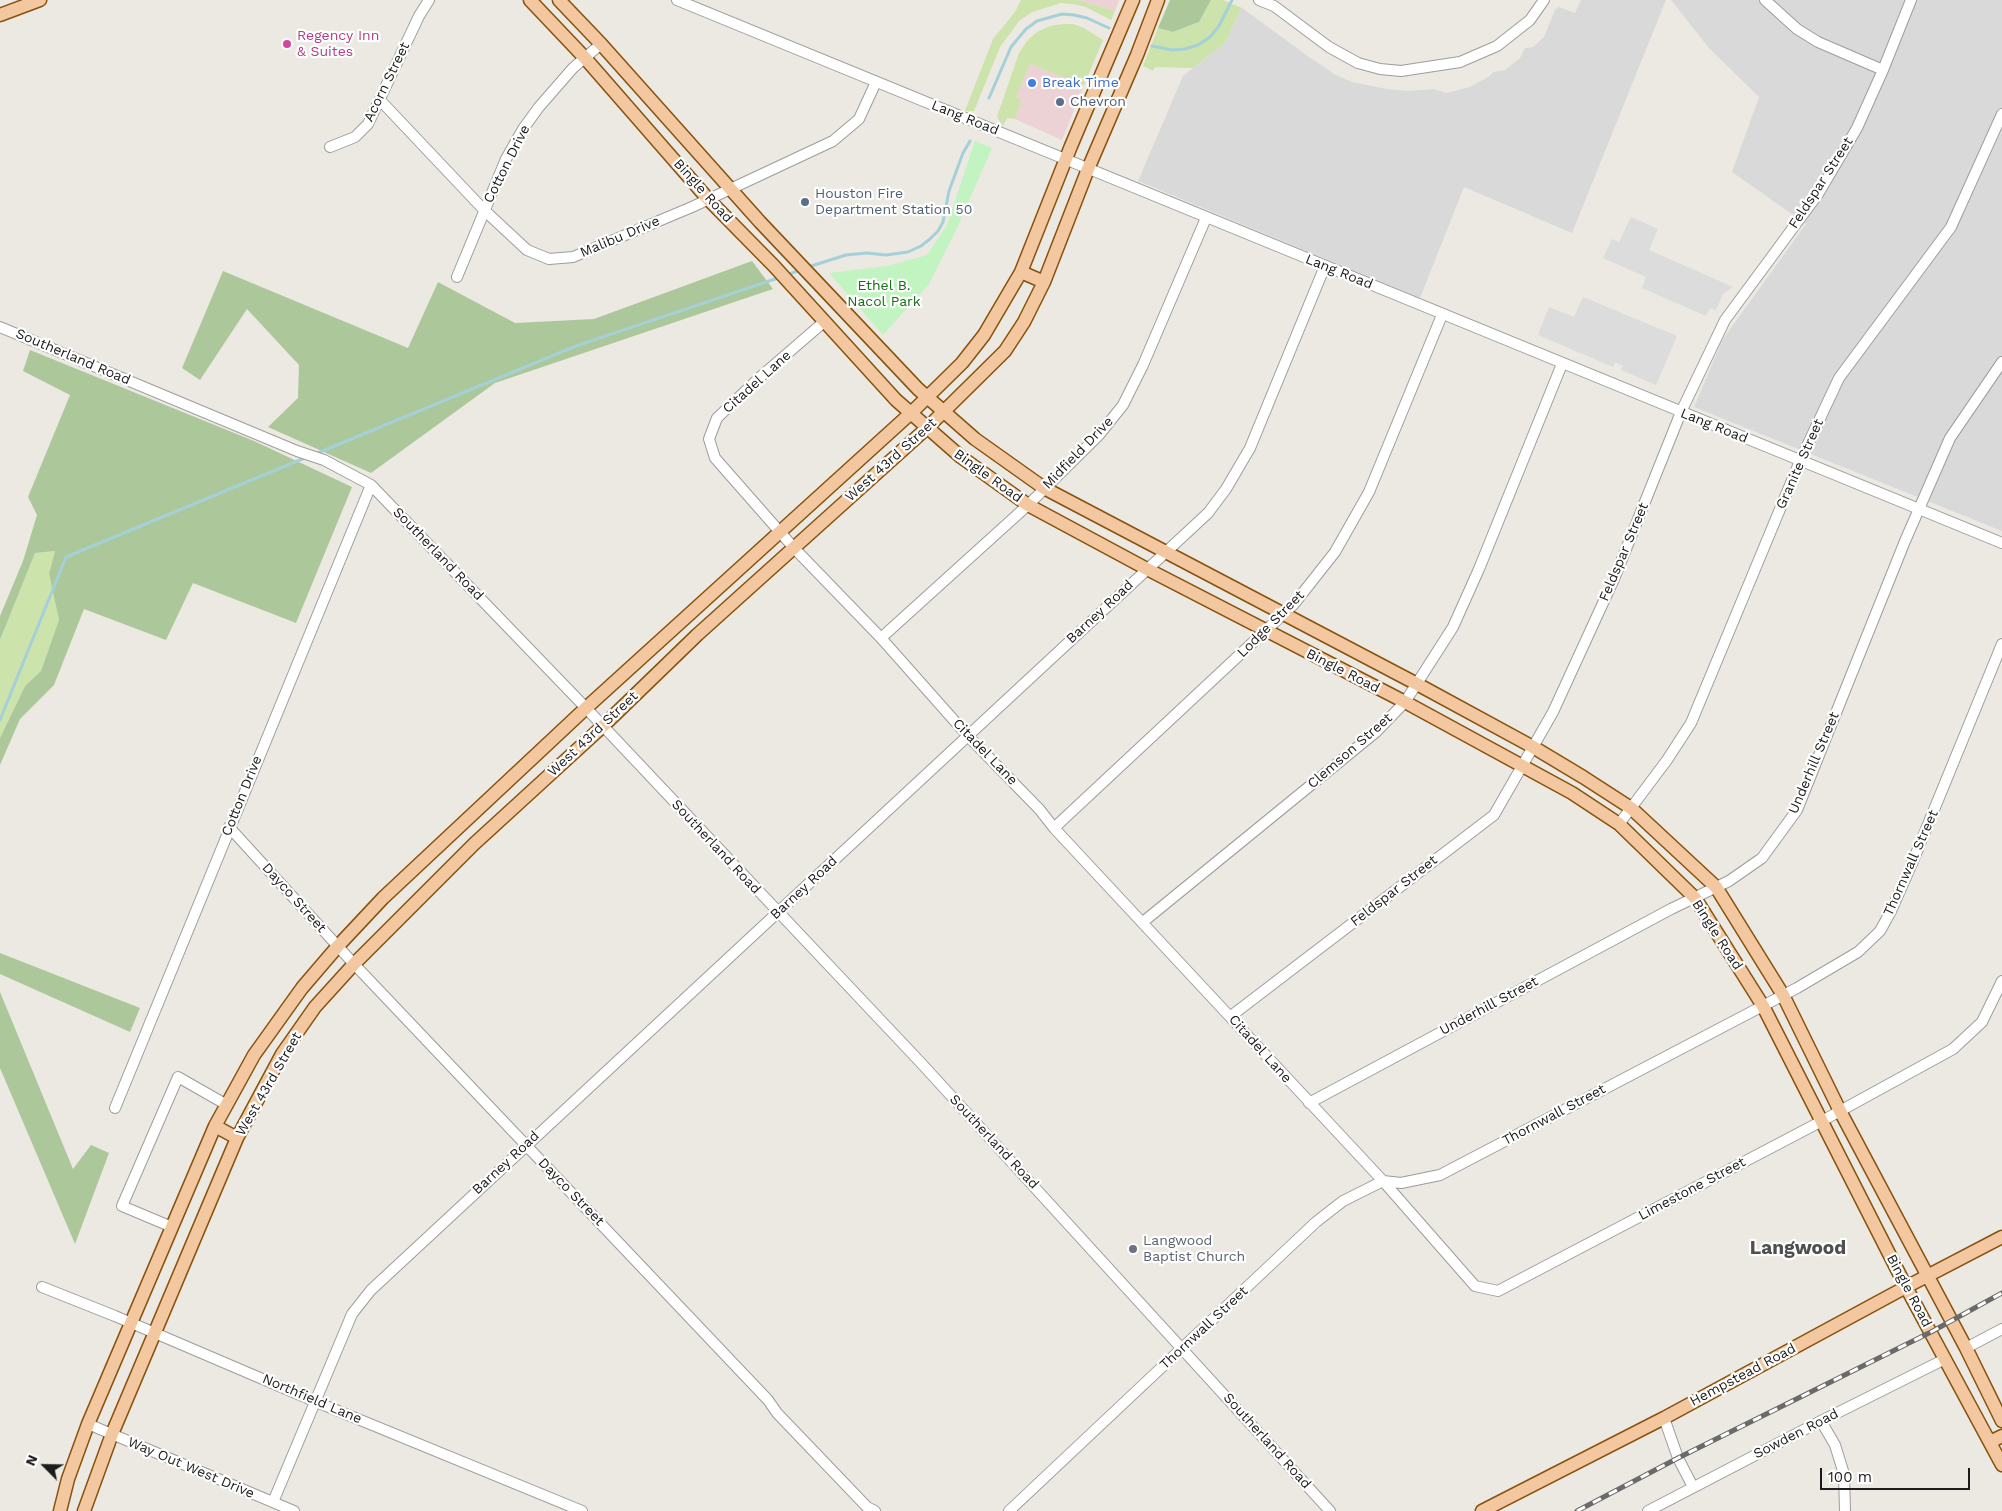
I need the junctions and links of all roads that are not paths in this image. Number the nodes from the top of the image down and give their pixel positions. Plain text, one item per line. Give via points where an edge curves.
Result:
1 (40, 0) edge
2 (429, 0) edge
3 (530, 0) edge
4 (558, 0) edge
5 (677, 0) edge
6 (1133, 0) edge
7 (1158, 0) edge
8 (1259, 0) edge
9 (1544, 0) edge
10 (1765, 0) edge
11 (1911, 0) edge
12 (0, 15) edge
13 (601, 44) junction
14 (586, 58) junction
15 (1883, 70) junction
16 (876, 82) junction
17 (380, 100) junction
18 (2002, 114) edge
19 (330, 147) dead end
20 (1066, 160) junction
21 (1088, 169) junction
22 (730, 189) junction
23 (708, 199) junction
24 (484, 210) junction
25 (1206, 218) junction
26 (760, 222) junction
27 (744, 236) junction
28 (1325, 266) junction
29 (1021, 272) junction
30 (456, 277) dead end
31 (1044, 282) junction
32 (1442, 315) junction
33 (825, 321) junction
34 (0, 327) edge
35 (2002, 362) edge
36 (1562, 364) junction
37 (927, 397) junction
38 (943, 412) junction
39 (1681, 412) junction
40 (911, 413) junction
41 (926, 428) junction
42 (1800, 461) junction
43 (371, 485) junction
44 (1044, 488) junction
45 (1028, 505) junction
46 (1918, 510) junction
47 (780, 532) junction
48 (2002, 543) edge
49 (794, 548) junction
50 (1166, 553) junction
51 (1147, 569) junction
52 (1283, 614) junction
53 (684, 619) junction
54 (1266, 631) junction
55 (697, 635) junction
56 (881, 638) junction
57 (2002, 644) edge
58 (1417, 684) junction
59 (1405, 702) junction
60 (586, 708) junction
61 (603, 726) junction
62 (967, 735) junction
63 (1533, 747) junction
64 (1523, 765) junction
65 (1631, 808) junction
66 (1619, 824) junction
67 (229, 827) junction
68 (457, 828) junction
69 (1054, 828) junction
70 (474, 844) junction
71 (1716, 887) junction
72 (1695, 898) junction
73 (778, 913) junction
74 (1143, 922) junction
75 (338, 946) junction
76 (354, 964) junction
77 (2002, 981) edge
78 (1783, 995) junction
79 (1762, 1006) junction
80 (1231, 1016) junction
81 (1310, 1103) junction
82 (227, 1105) junction
83 (115, 1108) dead end
84 (1840, 1111) junction
85 (1820, 1122) junction
86 (215, 1126) junction
87 (237, 1138) junction
88 (526, 1145) junction
89 (1383, 1181) junction
90 (172, 1227) junction
91 (2002, 1237) edge
92 (1927, 1276) junction
93 (42, 1287) dead end
94 (1906, 1287) junction
95 (130, 1322) junction
96 (2002, 1329) edge
97 (154, 1333) junction
98 (1184, 1348) junction
99 (1966, 1348) junction
100 (1945, 1359) junction
101 (314, 1401) junction
102 (1664, 1418) junction
103 (1821, 1421) junction
104 (2002, 1421) edge
105 (88, 1424) junction
106 (112, 1434) junction
107 (2002, 1436) edge
108 (1990, 1442) junction
109 (2002, 1465) edge
110 (1694, 1487) junction
111 (273, 1502) junction
112 (60, 1511) edge
113 (84, 1511) edge
114 (294, 1511) edge
115 (582, 1511) edge
116 (875, 1511) edge
117 (1009, 1511) edge
118 (1330, 1511) edge
119 (1482, 1511) edge
120 (1648, 1511) edge
121 (1845, 1511) edge

1 - 12 main road
2 - 17 street, Acorn Street
3 - 14 main road, Bingle Road
4 - 13 main road, Bingle Road
5 - 16 street, Lang Road
6 - 20 main road, West 43rd Street
7 - 21 main road, West 43rd Street
8 - 9 street via 1274,6 1329,47 1358,63 1401,71 1460,62 1497,46 1530,20
10 - 15 street via 1796,29
11 - 15 street, Feldspar Street
13 - 14 street, Cotton Drive
13 - 22 main road, Bingle Road
14 - 23 main road, Bingle Road
14 - 24 street, Cotton Drive via 573,68 523,129
15 - 39 street, Feldspar Street via 1856,128 1818,194 1725,320
16 - 20 street, Lang Road
16 - 22 street, Malibu Drive via 859,119 833,141
17 - 19 street, Acorn Street via 368,124 355,137
17 - 24 street, Malibu Drive
18 - 42 street, Granite Street via 1951,226 1839,378
20 - 21 street, Lang Road
20 - 29 main road, West 43rd Street
21 - 25 street, Lang Road
21 - 31 main road, West 43rd Street
22 - 23 street, Malibu Drive
22 - 26 main road, Bingle Road
23 - 24 street, Malibu Drive via 573,257 549,259 527,250
23 - 27 main road, Bingle Road
24 - 30 street, Cotton Drive
25 - 28 street, Lang Road
25 - 44 street, Midfield Drive via 1123,405 1099,435
26 - 27 main road
26 - 37 main road, Bingle Road
27 - 33 main road, Bingle Road
28 - 32 street, Lang Road
28 - 50 street, Barney Road via 1240,466 1208,513
29 - 31 main road
29 - 37 main road, West 43rd Street via 984,335 962,363
31 - 38 main road, West 43rd Street via 1005,351
32 - 36 street, Lang Road
32 - 52 street, Lodge Street via 1358,513 1334,552
33 - 40 main road, Bingle Road
33 - 47 street, Citadel Lane via 717,418 709,439 716,458
34 - 43 street, Southerland Road via 324,460
35 - 46 street, Underhill Street via 1950,438
36 - 39 street, Lang Road
36 - 58 street, Clemson Street via 1454,627
37 - 38 main road, Bingle Road
37 - 40 main road, West 43rd Street
38 - 41 main road, West 43rd Street
38 - 44 main road, Bingle Road
39 - 42 street, Lang Road
39 - 63 street, Feldspar Street via 1614,579 1553,712
40 - 41 main road, Bingle Road
40 - 47 main road, West 43rd Street
41 - 45 main road, Bingle Road
41 - 49 main road, West 43rd Street
42 - 46 street, Lang Road
42 - 65 street, Granite Street via 1691,723
43 - 60 street, Southerland Road
43 - 67 street, Cotton Drive
44 - 45 street, Midfield Drive
44 - 50 main road, Bingle Road
45 - 51 main road, Bingle Road
45 - 56 street, Midfield Drive
46 - 48 street, Lang Road
46 - 71 street, Underhill Street via 1797,810 1762,858
47 - 49 street, Citadel Lane
47 - 53 main road, West 43rd Street
49 - 55 main road, West 43rd Street
49 - 56 street, Citadel Lane
50 - 51 street, Barney Road
50 - 52 main road, Bingle Road
51 - 54 main road, Bingle Road
51 - 62 street, Barney Road
52 - 54 street, Lodge Street
52 - 58 main road, Bingle Road
53 - 55 main road
53 - 60 main road, West 43rd Street
54 - 59 main road, Bingle Road
54 - 69 street, Lodge Street
55 - 61 main road, West 43rd Street
56 - 62 street, Citadel Lane
57 - 78 street, Thornwall Street via 1913,862 1880,931 1858,952
58 - 59 street, Clemson Street
58 - 63 main road, Bingle Road
59 - 64 main road, Bingle Road
59 - 74 street, Clemson Street via 1376,732
60 - 61 street, Southerland Road
60 - 68 main road, West 43rd Street
61 - 70 main road, West 43rd Street
61 - 73 street, Southerland Road
62 - 69 street, Citadel Lane
62 - 73 street, Barney Road
63 - 64 street, Feldspar Street
63 - 65 main road, Bingle Road
64 - 66 main road, Bingle Road
64 - 80 street, Feldspar Street via 1494,815
65 - 66 street, Granite Street
65 - 71 main road, Bingle Road
66 - 72 main road, Bingle Road
67 - 75 street, Dayco Street
67 - 83 street, Cotton Drive
68 - 70 main road
68 - 75 main road, West 43rd Street
69 - 74 street, Citadel Lane
70 - 76 main road, West 43rd Street
71 - 72 street, Underhill Street
71 - 78 main road, Bingle Road
72 - 79 main road, Bingle Road
72 - 81 street, Underhill Street
73 - 88 street, Barney Road
73 - 98 street, Southerland Road
74 - 80 street, Citadel Lane
75 - 76 street, Dayco Street
75 - 82 main road, West 43rd Street via 302,988 254,1056
76 - 87 main road, West 43rd Street via 315,1007 282,1054
76 - 88 street, Dayco Street
77 - 84 street, Limestone Street via 1982,1022 1953,1049
78 - 79 street, Thornwall Street
78 - 84 main road, Bingle Road
79 - 85 main road, Bingle Road
79 - 89 street, Thornwall Street via 1440,1175 1401,1183
80 - 81 street, Citadel Lane
81 - 89 street, Citadel Lane
82 - 86 main road, West 43rd Street
82 - 90 street via 178,1077 122,1206
84 - 85 street, Limestone Street
84 - 92 main road, Bingle Road
85 - 89 street, Limestone Street via 1498,1290 1475,1286
85 - 94 main road, Bingle Road
86 - 87 main road
86 - 90 main road, West 43rd Street
87 - 97 main road, West 43rd Street
88 - 101 street, Barney Road via 371,1290 352,1314
88 - 116 street, Dayco Street via 782,1418 867,1507
89 - 98 street, Thornwall Street via 1343,1201 1316,1222
90 - 95 main road, West 43rd Street
91 - 92 main road, Hempstead Road
92 - 94 main road, Hempstead Road
92 - 99 main road, Bingle Road
93 - 95 street, Northfield Lane
94 - 100 main road, Bingle Road
94 - 102 main road, Hempstead Road
95 - 97 street, Northfield Lane
95 - 105 main road, West 43rd Street
96 - 99 street
97 - 101 street, Northfield Lane
97 - 106 main road, West 43rd Street
98 - 117 street, Thornwall Street
98 - 118 street, Southerland Road
99 - 104 main road, Bingle Road
100 - 103 street, Sowden Road
100 - 108 main road, Bingle Road
101 - 111 street, Barney Road
101 - 115 street, Northfield Lane
102 - 110 street via 1678,1458
102 - 119 main road, Hempstead Road
103 - 110 street, Sowden Road
103 - 121 street via 1835,1445 1844,1474
105 - 106 street, Way Out West Drive
105 - 112 main road, West 43rd Street
106 - 111 street, Way Out West Drive
106 - 113 main road, West 43rd Street
107 - 108 main road
108 - 109 main road, Bingle Road
110 - 120 street, Sowden Road
111 - 114 street, Way Out West Drive

